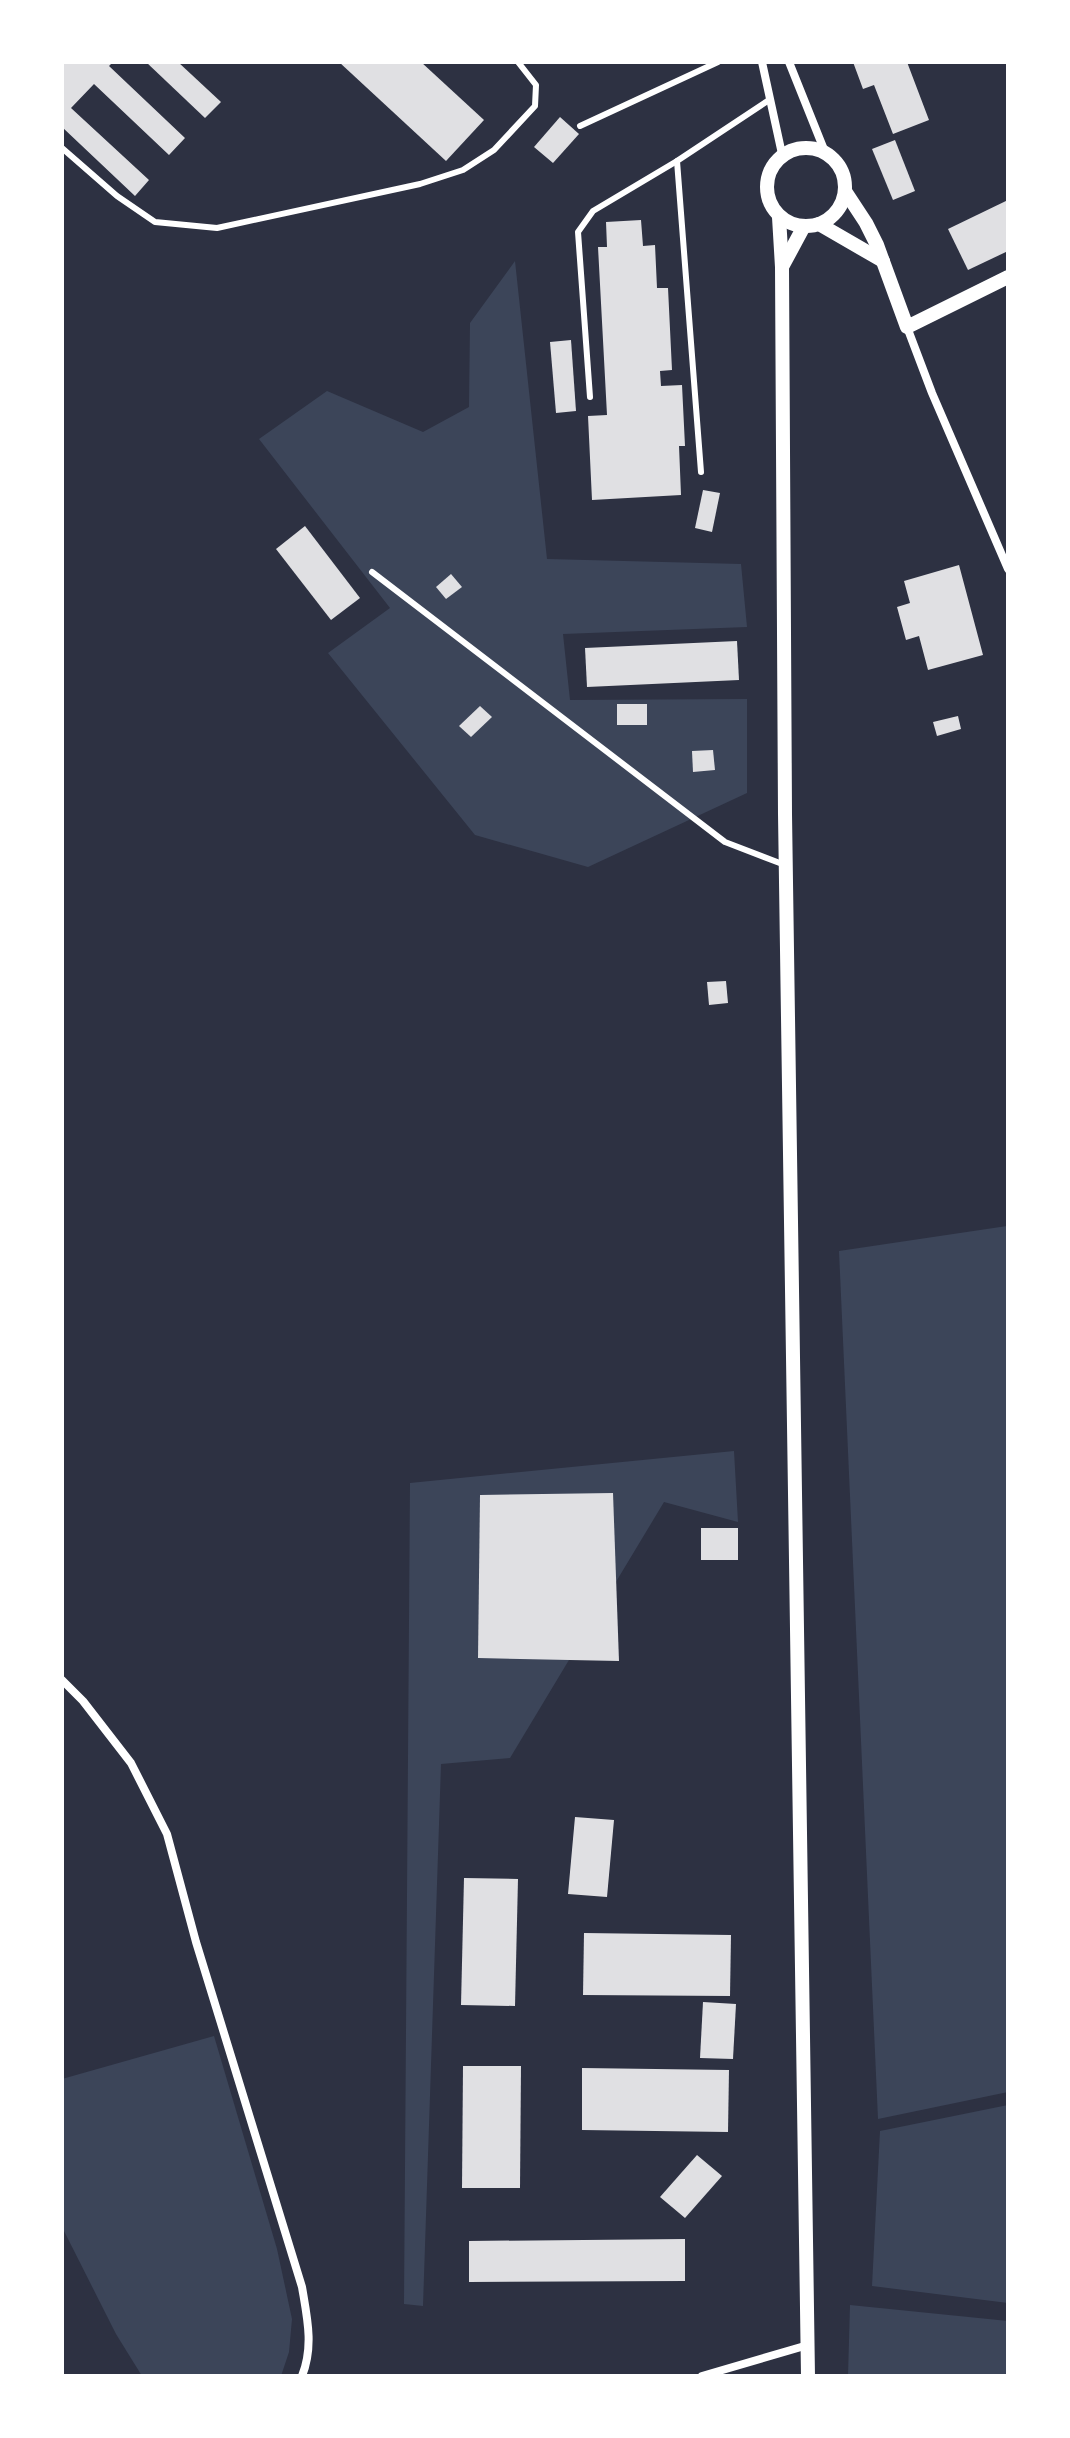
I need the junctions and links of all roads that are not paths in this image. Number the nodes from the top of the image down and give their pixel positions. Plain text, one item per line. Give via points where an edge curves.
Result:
1 (518, 62) edge
2 (718, 62) edge
3 (762, 62) edge
4 (789, 62) edge
5 (769, 100) junction
6 (580, 126) dead end
7 (62, 148) edge
8 (825, 152) junction
9 (782, 154) junction
10 (677, 161) junction
11 (845, 191) junction
12 (779, 217) junction
13 (819, 224) junction
14 (803, 228) junction
15 (883, 261) junction
16 (782, 267) junction
17 (1008, 277) edge
18 (907, 327) junction
19 (590, 397) dead end
20 (701, 472) dead end
21 (1008, 569) edge
22 (372, 572) dead end
23 (785, 865) junction
24 (62, 1680) edge
25 (808, 2345) junction
26 (302, 2376) edge
27 (702, 2376) edge
28 (808, 2376) edge

1 - 7 lane via 536,85 535,106 494,150 463,170 217,228 155,222
2 - 6 lane
3 - 5 street
4 - 8 street
5 - 9 street
5 - 10 lane
8 - 9 street via 797,148
8 - 11 street via 842,169
9 - 12 street via 768,176 767,190
10 - 19 lane via 593,211 578,232
10 - 20 lane
11 - 13 street via 839,207
11 - 15 street
12 - 14 street
12 - 16 street
13 - 14 street
13 - 15 street
14 - 16 street
15 - 18 street
16 - 23 street
17 - 18 street
18 - 21 street
22 - 23 lane via 725,842
23 - 25 street
24 - 26 street via 131,1763 167,1834 302,2287 309,2360
25 - 27 street
25 - 28 street

